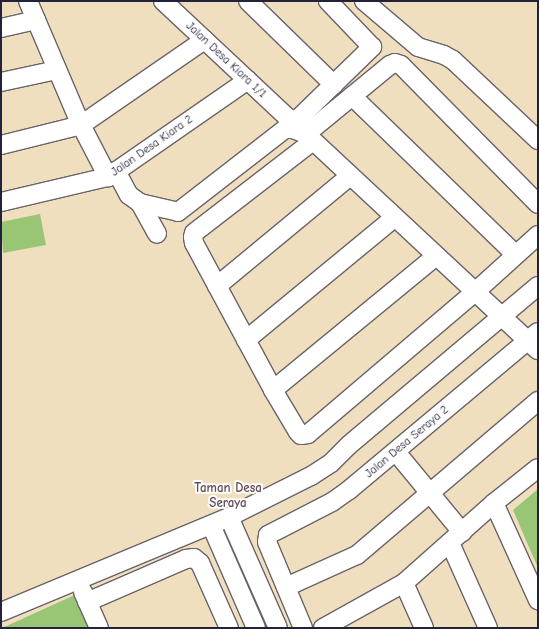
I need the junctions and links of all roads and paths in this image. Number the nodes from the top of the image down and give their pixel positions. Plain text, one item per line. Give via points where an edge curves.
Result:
1 (28, 1) edge
2 (164, 1) edge
3 (248, 1) edge
4 (328, 1) edge
5 (364, 1) edge
6 (36, 20) junction
7 (1, 28) edge
8 (204, 40) junction
9 (57, 70) junction
10 (248, 80) junction
11 (1, 82) edge
12 (334, 85) junction
13 (352, 96) junction
14 (81, 125) junction
15 (310, 138) junction
16 (538, 140) edge
17 (1, 145) edge
18 (112, 174) junction
19 (350, 176) junction
20 (1, 202) edge
21 (140, 203) junction
22 (538, 204) edge
23 (395, 217) junction
24 (157, 234) dead end
25 (538, 235) edge
26 (516, 255) junction
27 (436, 256) junction
28 (217, 286) junction
29 (538, 286) edge
30 (475, 292) junction
31 (502, 317) junction
32 (246, 340) junction
33 (535, 341) edge
34 (273, 390) junction
35 (538, 401) edge
36 (396, 452) junction
37 (538, 468) edge
38 (430, 494) junction
39 (494, 503) junction
40 (229, 517) junction
41 (211, 525) junction
42 (456, 537) junction
43 (78, 580) junction
44 (404, 583) junction
45 (286, 587) junction
46 (538, 600) edge
47 (88, 602) junction
48 (1, 612) edge
49 (99, 628) edge
50 (229, 628) edge
51 (256, 628) edge
52 (278, 628) edge
53 (303, 628) edge
54 (322, 628) edge
55 (424, 628) edge
56 (488, 628) edge

1 - 6 street
2 - 8 street, Jalan Desa Kiara 1/1
3 - 12 street
4 - 12 street via 372,47
5 - 16 street via 418,47 453,60
6 - 7 street
6 - 9 street
8 - 10 street, Jalan Desa Kiara 1/1
8 - 14 street
9 - 11 street
9 - 14 street
10 - 12 street, Jalan Desa Kiara 1/1 via 288,119 297,120
10 - 18 street, Jalan Desa Kiara 2
13 - 15 street
13 - 22 street via 390,65 400,65
13 - 26 street
14 - 17 street
14 - 18 street
15 - 19 street
15 - 21 street via 293,129 285,129 178,212
15 - 28 street via 194,233 194,243
18 - 20 street, Jalan Desa Kiara 2
18 - 21 street via 129,195
19 - 23 street
19 - 28 street
21 - 24 street
23 - 27 street
23 - 32 street
25 - 26 street
26 - 30 street
27 - 30 street
27 - 34 street
28 - 32 street
29 - 31 street
30 - 31 street
30 - 34 street via 308,434 301,435 298,432
31 - 33 street
31 - 40 street via 331,463 311,476
32 - 34 street
33 - 36 street, Jalan Desa Seraya 2
35 - 38 street
36 - 38 street
36 - 45 street, Jalan Desa Seraya 2 via 332,502 272,532 267,538
37 - 39 street
38 - 42 street
38 - 45 street via 357,555
39 - 42 street
39 - 46 street
40 - 41 street
40 - 52 street
41 - 43 street
41 - 51 street
42 - 44 street
42 - 56 street
43 - 47 street
43 - 48 street
44 - 54 street
44 - 55 street
45 - 53 street
47 - 49 street
47 - 50 street via 186,559 194,558 200,563

